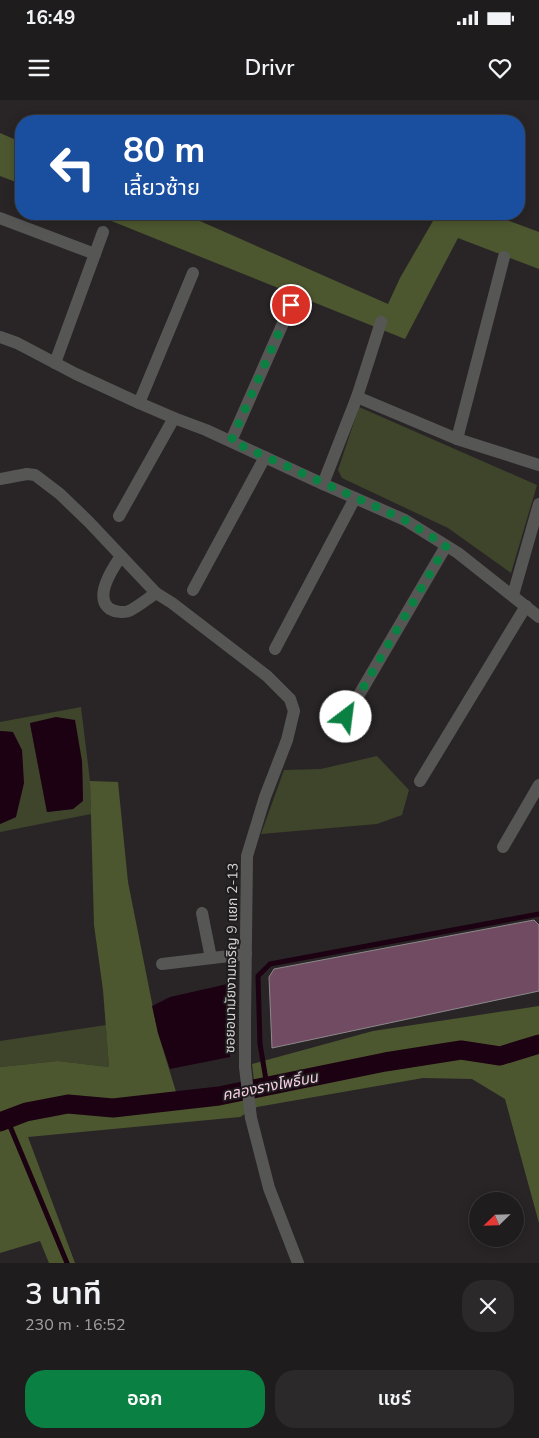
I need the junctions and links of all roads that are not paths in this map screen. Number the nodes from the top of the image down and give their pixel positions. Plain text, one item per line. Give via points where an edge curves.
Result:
1 (0, 218) edge
2 (103, 232) dead end
3 (95, 254) junction
4 (504, 256) dead end
5 (193, 273) dead end
6 (291, 305) dead end
7 (381, 322) dead end
8 (0, 337) edge
9 (55, 363) junction
10 (356, 397) junction
11 (139, 403) junction
12 (174, 418) junction
13 (457, 439) junction
14 (231, 441) junction
15 (265, 457) junction
16 (539, 466) edge
17 (0, 479) edge
18 (323, 484) junction
19 (355, 498) junction
20 (539, 504) edge
21 (119, 516) dead end
22 (446, 546) junction
23 (121, 556) junction
24 (193, 590) dead end
25 (156, 593) junction
26 (513, 595) junction
27 (526, 606) junction
28 (539, 617) edge
29 (275, 649) dead end
30 (346, 717) dead end
31 (420, 781) dead end
32 (539, 785) edge
33 (503, 847) dead end
34 (202, 913) dead end
35 (246, 954) junction
36 (211, 958) junction
37 (162, 964) dead end
38 (298, 1263) edge

1 - 3 street
2 - 3 street
3 - 9 street
4 - 13 street
5 - 11 street
6 - 14 street
7 - 10 street
8 - 9 street
9 - 11 street
10 - 13 street
10 - 18 street
11 - 12 street
12 - 14 street
12 - 21 street
13 - 16 street
14 - 15 street
15 - 18 street
15 - 24 street
17 - 23 street, ซอยอนามัยงามเจริญ 9 แยก 2-13 via 35,474
18 - 19 street
19 - 22 street via 405,520
19 - 29 street
20 - 26 street
22 - 26 street
22 - 30 street
23 - 25 street, ซอยอนามัยงามเจริญ 9 แยก 2-13
23 - 25 street via 106,582 103,596 107,606 115,612 128,611
25 - 35 street, ซอยอนามัยงามเจริญ 9 แยก 2-13 via 267,676 293,706 294,716 287,740 247,856
26 - 27 street
27 - 28 street
27 - 31 street
32 - 33 street
34 - 36 street
35 - 36 street
35 - 38 street, ซอยอนามัยงามเจริญ 9 แยก 2-13 via 245,1067 251,1118 269,1188
36 - 37 street

